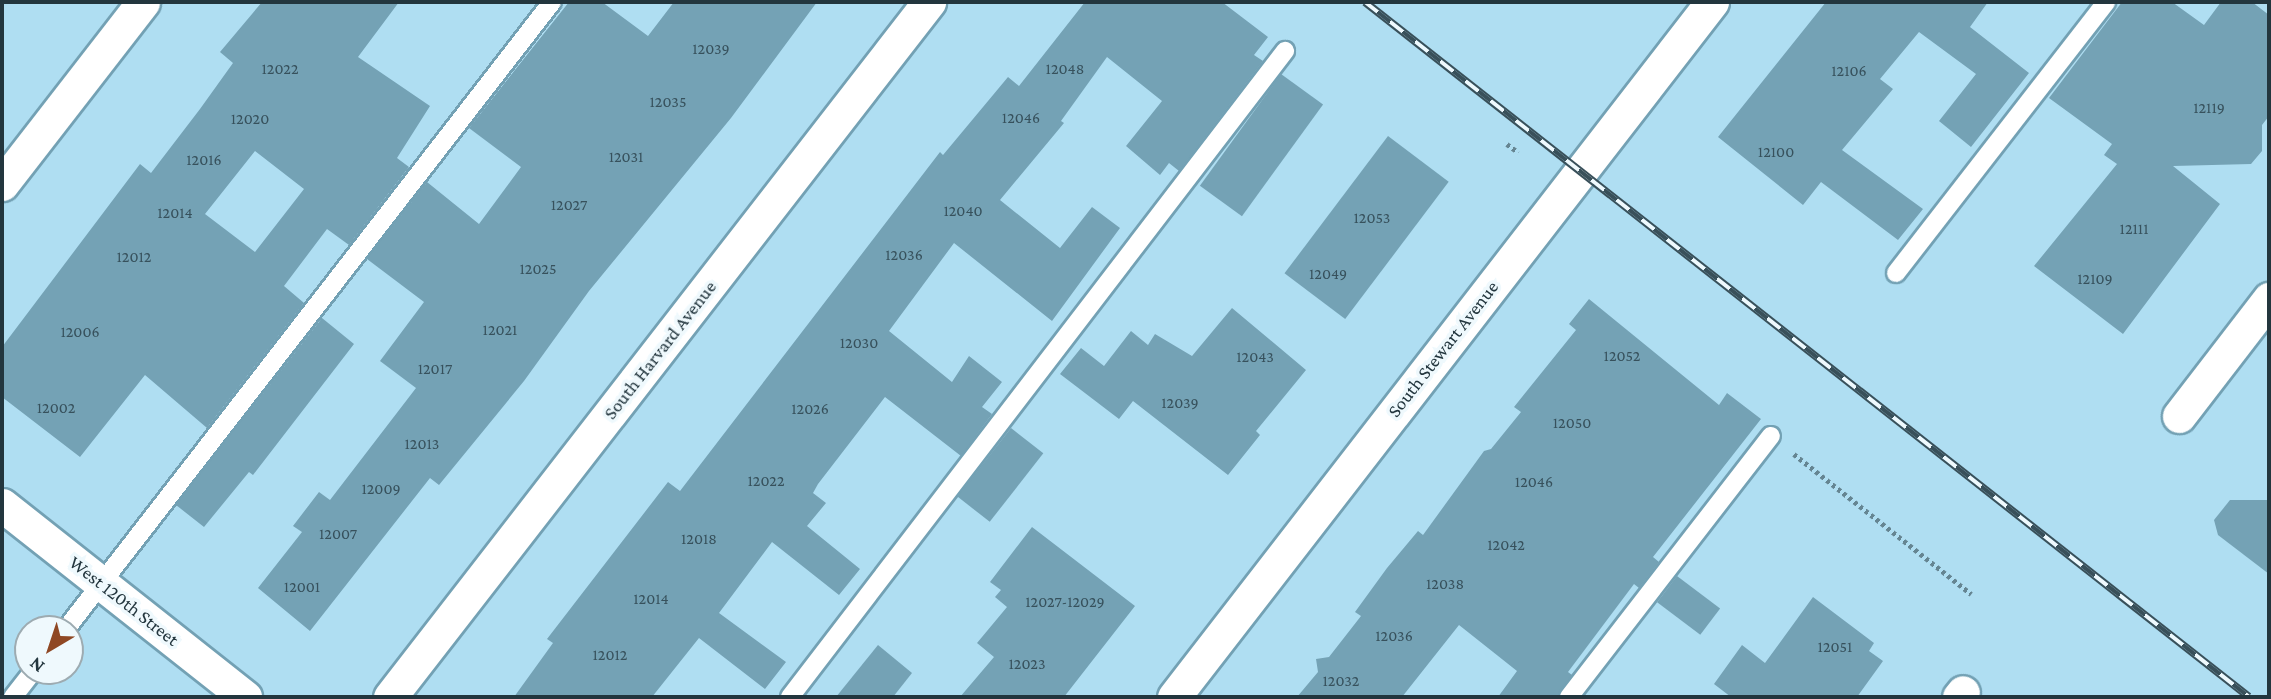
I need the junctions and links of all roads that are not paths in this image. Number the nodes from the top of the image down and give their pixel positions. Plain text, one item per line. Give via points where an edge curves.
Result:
1 (143, 2) edge
2 (552, 2) edge
3 (929, 2) edge
4 (1712, 2) edge
5 (2106, 2) edge
6 (1286, 51) dead end
7 (2, 184) edge
8 (1896, 273) dead end
9 (2269, 299) edge
10 (2179, 416) dead end
11 (1771, 436) road end
12 (2, 505) edge
13 (101, 584) junction
14 (77, 615) edge
15 (246, 697) edge
16 (390, 697) edge
17 (790, 697) edge
18 (1174, 697) edge
19 (1569, 697) edge

1 - 7 street
2 - 13 lane
3 - 16 street, South Harvard Avenue
4 - 18 street, South Stewart Avenue
5 - 8 lane
6 - 17 lane
9 - 10 street
11 - 19 lane
12 - 13 street, West 120th Street
13 - 14 lane
13 - 15 street, West 120th Street

